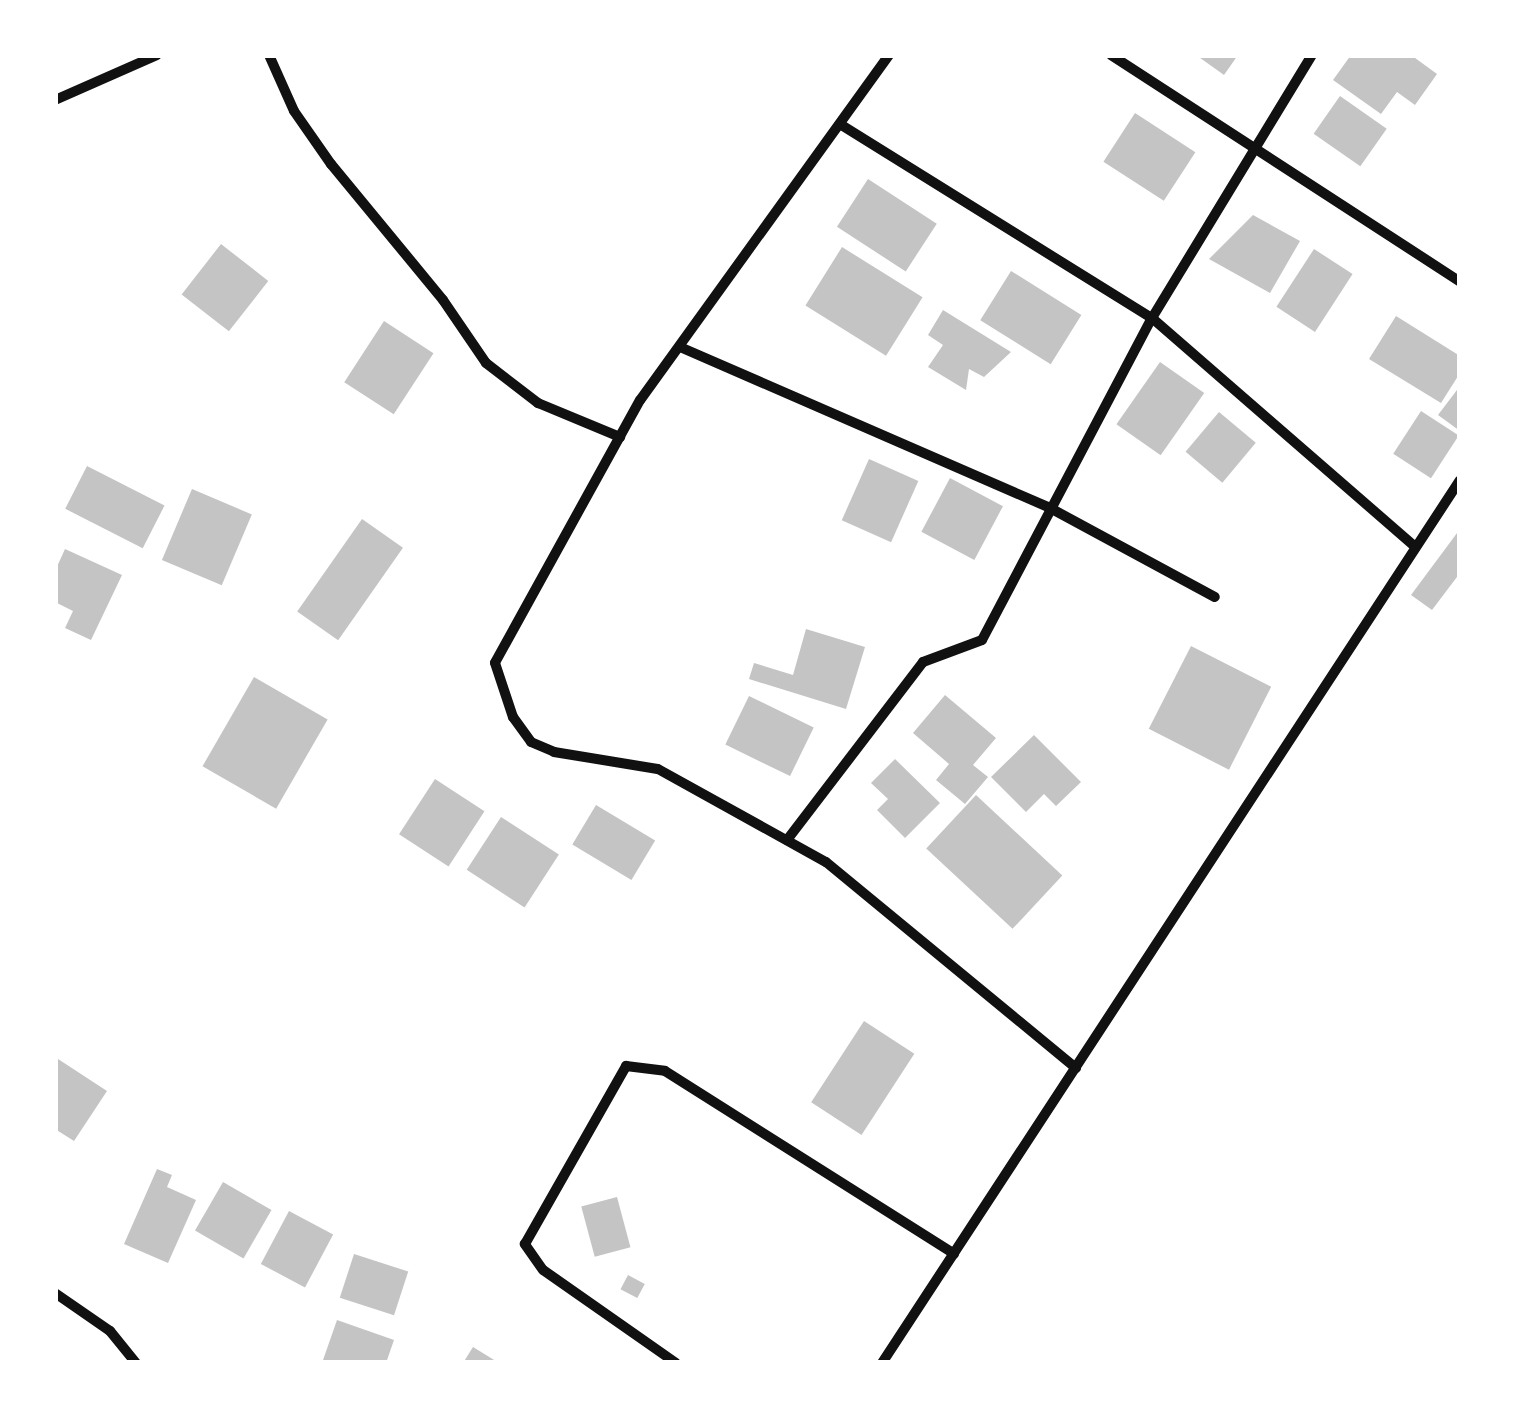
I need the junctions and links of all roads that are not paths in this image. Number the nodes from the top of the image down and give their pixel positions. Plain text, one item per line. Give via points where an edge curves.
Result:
1 (158, 55) edge
2 (269, 55) edge
3 (890, 55) edge
4 (1110, 55) edge
5 (1312, 55) edge
6 (55, 100) edge
7 (843, 126) junction
8 (1256, 149) junction
9 (1460, 282) edge
10 (1152, 318) junction
11 (680, 347) junction
12 (620, 437) junction
13 (1460, 480) edge
14 (1052, 509) junction
15 (1415, 547) junction
16 (1215, 597) dead end
17 (787, 840) junction
18 (1076, 1068) junction
19 (954, 1254) junction
20 (55, 1293) edge
21 (136, 1363) edge
22 (676, 1363) edge
23 (882, 1363) edge

1 - 6 street
2 - 12 street via 294,111 331,164 486,363 538,403
3 - 7 street
4 - 8 street
5 - 8 street
7 - 10 street
7 - 11 street
8 - 9 street
8 - 10 street
10 - 14 street
10 - 15 street
11 - 12 street
11 - 14 street
12 - 17 street via 495,663 513,716 532,742 554,752 658,769
13 - 15 street
14 - 16 street
14 - 17 street via 982,640 923,662
15 - 18 street
17 - 18 street via 826,862
18 - 19 street
19 - 22 street via 665,1071 626,1066 525,1244 543,1270
19 - 23 street
20 - 21 street via 110,1330

